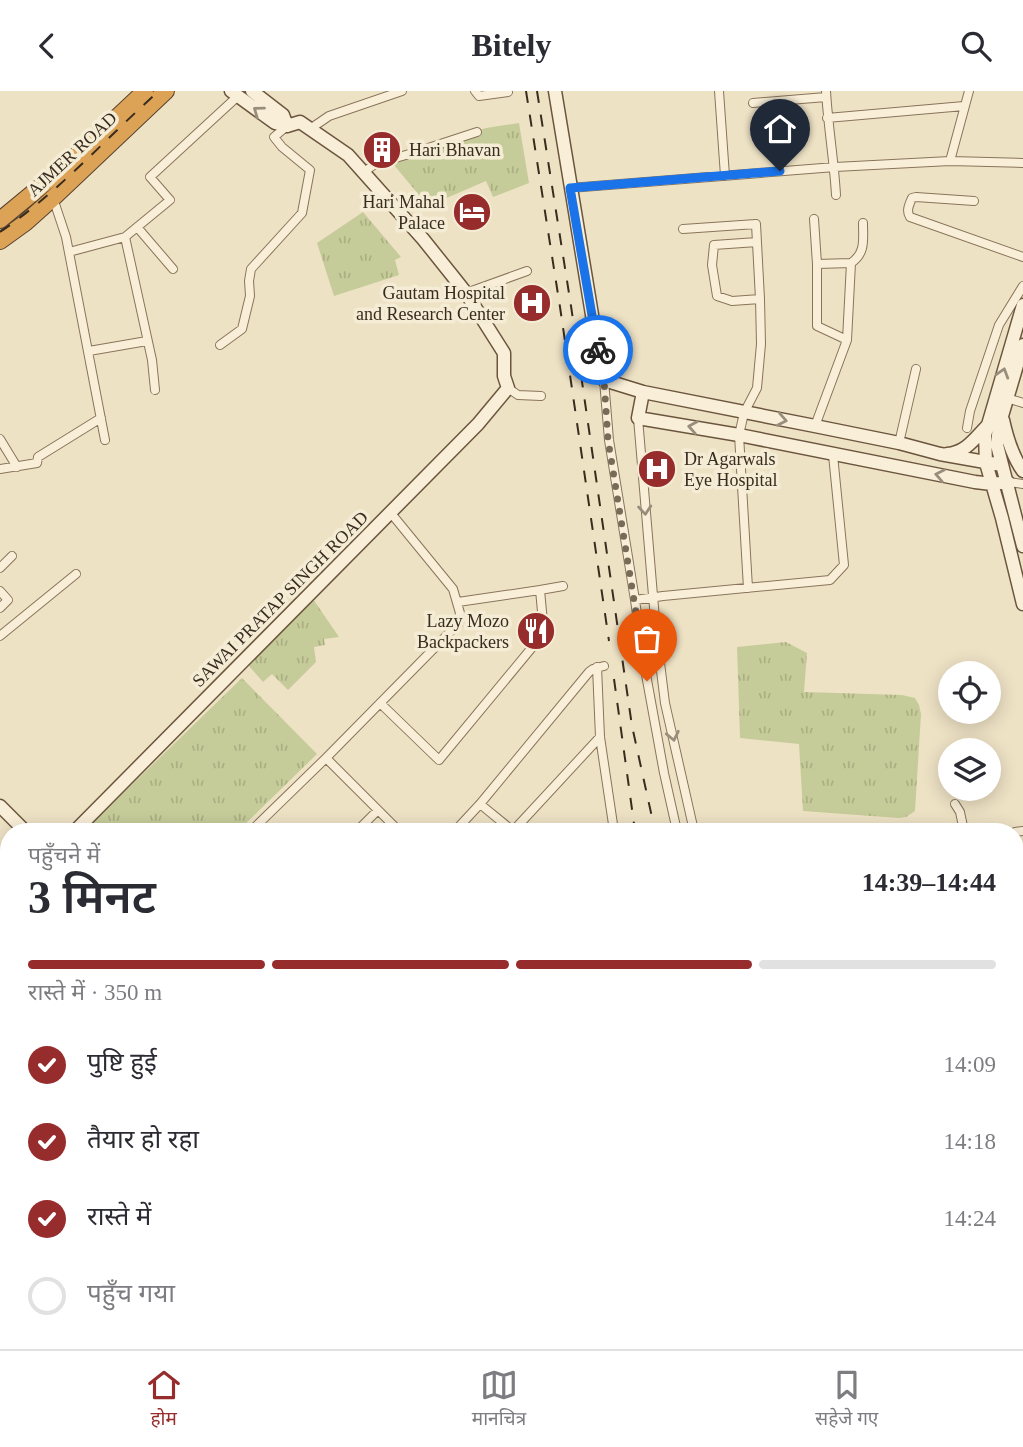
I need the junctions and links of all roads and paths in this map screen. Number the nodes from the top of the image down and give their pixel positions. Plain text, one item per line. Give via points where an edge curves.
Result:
1 (137, 91) edge
2 (145, 91) edge
3 (164, 91) edge
4 (254, 91) edge
5 (475, 91) edge
6 (555, 91) edge
7 (719, 91) edge
8 (969, 91) edge
9 (399, 92) edge
10 (508, 92) edge
11 (234, 93) edge
12 (826, 94) edge
13 (753, 103) dead end
14 (964, 106) junction
15 (827, 118) junction
16 (287, 126) junction
17 (310, 129) junction
18 (477, 132) dead end
19 (950, 161) junction
20 (1023, 163) edge
21 (835, 167) junction
22 (364, 171) junction
23 (725, 176) junction
24 (570, 188) junction
25 (836, 195) dead end
26 (53, 198) junction
27 (974, 201) dead end
28 (0, 213) edge
29 (814, 219) dead end
30 (0, 220) edge
31 (863, 223) dead end
32 (137, 227) junction
33 (683, 229) dead end
34 (0, 235) edge
35 (125, 237) junction
36 (0, 241) edge
37 (757, 242) junction
38 (69, 252) junction
39 (1023, 257) edge
40 (851, 263) junction
41 (817, 264) junction
42 (173, 269) dead end
43 (527, 271) dead end
44 (1023, 286) edge
45 (466, 293) junction
46 (760, 299) junction
47 (1023, 307) edge
48 (847, 339) junction
49 (147, 341) junction
50 (220, 345) dead end
51 (1023, 345) edge
52 (89, 351) junction
53 (916, 369) dead end
54 (604, 380) junction
55 (508, 389) junction
56 (155, 390) dead end
57 (643, 393) junction
58 (541, 396) dead end
59 (1007, 398) junction
60 (1023, 403) edge
61 (744, 413) junction
62 (1002, 417) junction
63 (101, 418) junction
64 (638, 418) junction
65 (988, 425) junction
66 (815, 426) junction
67 (967, 428) dead end
68 (739, 435) junction
69 (0, 439) edge
70 (106, 440) dead end
71 (899, 443) junction
72 (940, 454) junction
73 (833, 455) junction
74 (986, 463) junction
75 (1002, 465) junction
76 (17, 467) junction
77 (0, 469) edge
78 (1023, 472) edge
79 (1008, 482) junction
80 (992, 484) junction
81 (1023, 484) edge
82 (390, 512) junction
83 (1023, 546) edge
84 (12, 556) dead end
85 (0, 569) edge
86 (76, 574) dead end
87 (563, 586) dead end
88 (748, 588) junction
89 (540, 590) junction
90 (0, 591) edge
91 (652, 599) junction
92 (635, 600) junction
93 (457, 602) junction
94 (1023, 604) edge
95 (0, 608) edge
96 (0, 636) edge
97 (380, 703) junction
98 (600, 737) junction
99 (326, 758) junction
100 (480, 803) junction
101 (955, 804) dead end
102 (0, 806) edge
103 (378, 810) junction
104 (18, 823) edge
105 (83, 823) edge
106 (259, 823) edge
107 (365, 823) edge
108 (391, 823) edge
109 (461, 823) edge
110 (504, 823) edge
111 (520, 823) edge
112 (613, 823) edge
113 (675, 823) edge
114 (692, 823) edge
115 (962, 823) edge

1 - 28 highway, AJMER ROAD via 50,174
2 - 30 highway
3 - 26 highway, AJMER ROAD
3 - 34 highway
4 - 16 street via 283,115
5 - 10 street via 479,96
6 - 24 street
7 - 23 street
8 - 14 street
9 - 17 street via 329,116
16 -> 11 street via 275,123
11 - 32 street via 150,177 170,200
12 - 13 street
12 - 15 street
14 - 15 street
14 - 19 street
15 - 21 street
16 - 17 street via 300,122
16 - 50 street via 274,138 310,170 302,213 251,269 242,329
17 - 22 street
18 - 22 street
19 - 20 street
19 - 21 street
21 - 23 street
21 - 25 street
22 - 45 street
23 - 24 street
24 - 54 street
26 - 36 highway, AJMER ROAD
26 - 38 street
27 - 39 street via 916,197 908,214
29 - 41 street
31 - 40 street via 864,248
32 - 35 street
32 - 42 street
33 - 37 street via 756,224
35 - 38 street
35 - 49 street
37 - 46 street
37 - 46 street via 714,245 712,265 717,296 732,301
38 - 52 street
40 - 41 street
40 - 48 street
41 - 48 street via 817,326
43 - 45 street
44 - 67 street via 999,325
45 - 55 street via 504,353
46 - 61 street via 757,388
65 -> 47 street
48 - 66 street
49 - 52 street
49 - 56 street
51 - 59 street
52 - 63 street
53 - 71 street
54 - 57 street
54 - 92 street via 608,440
55 - 58 street via 518,395
55 - 82 street, SAWAI PRATAP SINGH ROAD
57 - 61 street
57 - 64 street
59 - 60 street
59 - 62 street
61 -> 66 street
61 - 68 street
62 - 75 street via 997,445
62 - 78 street
63 - 70 street
63 - 76 street via 38,457 37,463
68 -> 64 street
64 -> 91 street
65 - 72 street via 965,449
65 - 74 street
66 - 71 street
68 - 73 street
68 - 88 street
69 - 76 street
71 - 72 street
72 - 74 street
80 -> 73 street
73 - 88 street via 844,565 830,580
74 - 75 street
74 - 80 street
75 - 78 street
75 - 79 street
76 - 77 street
79 - 80 street
79 - 81 street
79 - 83 street
80 - 94 street
82 - 93 street via 453,589
82 - 105 street, SAWAI PRATAP SINGH ROAD
84 - 85 street
86 - 96 street
87 - 89 street
88 - 91 street
89 - 93 street
89 - 97 street via 544,633 439,760
90 - 95 street via 8,600
91 - 92 street
91 -> 114 street via 666,703
92 - 113 street
93 - 97 street via 458,624
97 - 99 street
98 - 100 street via 600,666 589,672
98 - 111 street
98 - 112 street
99 - 103 street
99 - 106 street
100 - 109 street
100 - 110 street
101 - 115 street
102 - 104 street
103 - 107 street
103 - 108 street

